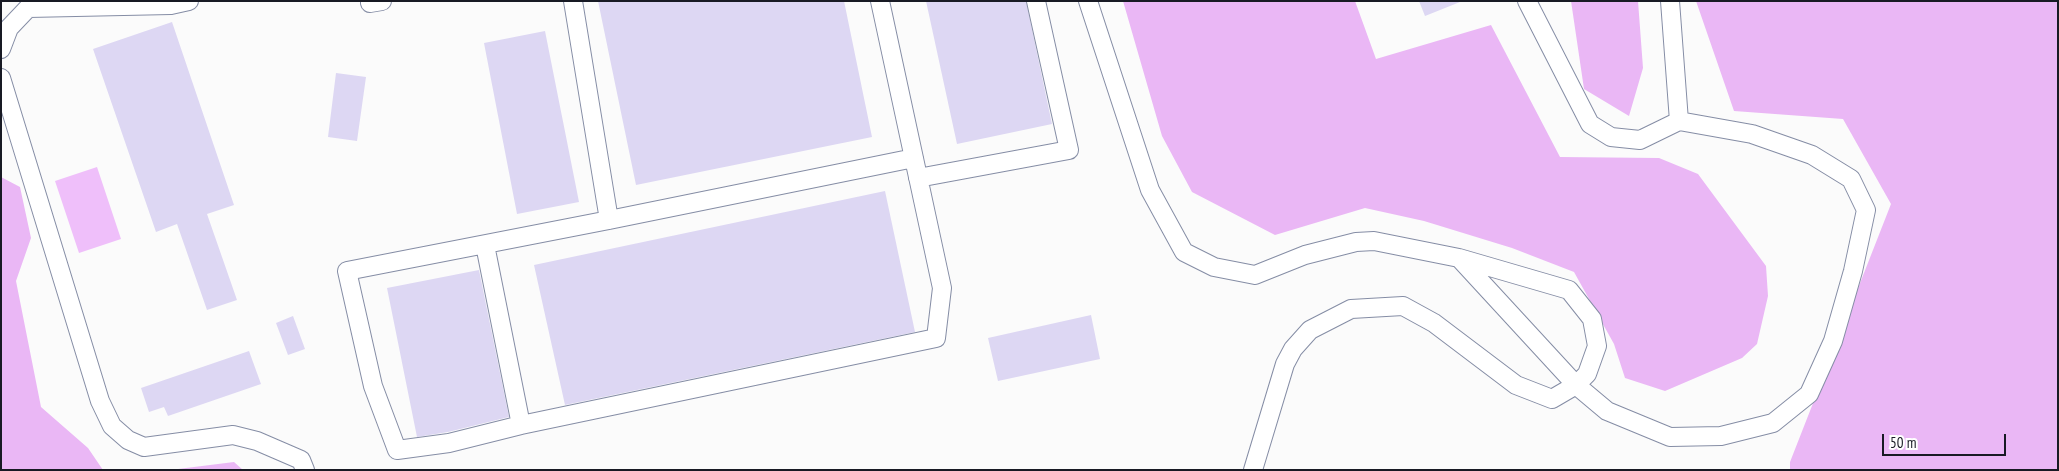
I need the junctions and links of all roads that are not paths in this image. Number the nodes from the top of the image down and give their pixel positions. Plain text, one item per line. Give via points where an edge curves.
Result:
1 (189, 1) edge
2 (573, 1) edge
3 (880, 1) edge
4 (1036, 1) edge
5 (1088, 1) edge
6 (1527, 1) edge
7 (1670, 1) edge
8 (1, 48) edge
9 (1, 78) edge
10 (1679, 121) junction
11 (914, 158) junction
12 (918, 178) junction
13 (609, 220) junction
14 (485, 245) junction
15 (1459, 258) junction
16 (1576, 385) junction
17 (521, 424) junction
18 (305, 470) edge
19 (1253, 470) edge

1 - 8 lane via 171,5 28,8 9,28
2 - 13 lane
3 - 11 lane
4 - 12 lane via 1069,150
5 - 15 lane via 1150,190 1184,252 1214,267 1255,275 1305,255 1356,242 1374,241
6 - 10 lane via 1590,124 1611,137 1640,140
7 - 10 lane
9 - 18 lane via 100,401 112,426 128,440 144,447 233,435 301,460
10 - 16 lane via 1752,134 1812,154 1851,179 1866,210 1834,341 1809,394 1773,423 1721,436 1670,437 1607,411
11 - 12 lane
11 - 13 lane
12 - 17 lane via 942,288 936,338
13 - 14 lane
14 - 17 lane
14 - 17 lane via 347,271 373,386 397,450 449,443
15 - 16 lane
15 - 16 lane via 1569,290 1592,319 1597,346 1587,374
16 - 19 lane via 1552,399 1516,385 1434,323 1403,306 1351,309 1310,330 1293,349 1285,364

